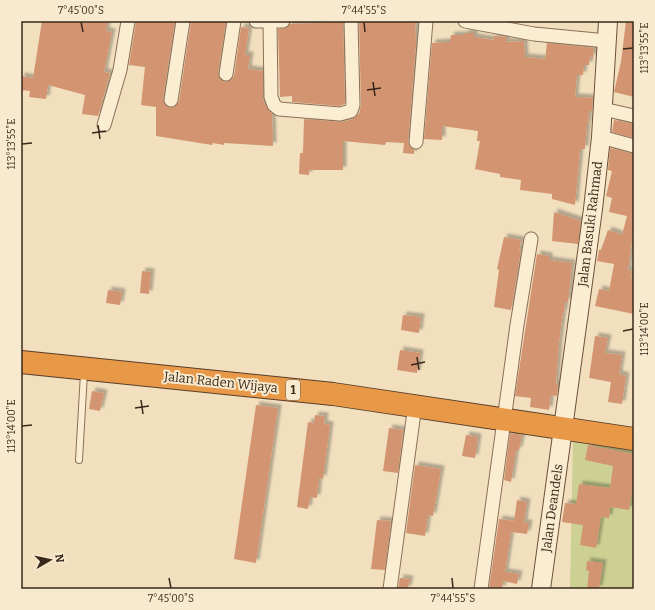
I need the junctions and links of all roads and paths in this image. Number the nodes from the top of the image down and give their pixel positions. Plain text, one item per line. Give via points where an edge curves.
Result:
1 (128, 21) edge
2 (183, 21) edge
3 (234, 21) edge
4 (256, 21) edge
5 (283, 21) edge
6 (351, 21) edge
7 (426, 21) edge
8 (465, 21) edge
9 (608, 21) edge
10 (270, 22) edge
11 (517, 26) edge
12 (607, 41) junction
13 (226, 74) dead end
14 (171, 100) dead end
15 (603, 109) junction
16 (634, 116) edge
17 (104, 125) dead end
18 (601, 137) junction
19 (416, 142) dead end
20 (634, 146) edge
21 (531, 239) dead end
22 (21, 362) edge
23 (84, 370) junction
24 (415, 405) junction
25 (505, 420) junction
26 (563, 427) junction
27 (634, 439) edge
28 (79, 460) dead end
29 (390, 589) edge
30 (481, 589) edge
31 (541, 589) edge

1 - 17 street via 120,70
2 - 14 street
3 - 13 street
4 - 10 street
5 - 10 street
6 - 10 street via 353,105 351,111 340,114 279,108 274,105 271,97
7 - 19 street
8 - 11 street
9 - 12 main road, Jalan Basuki Rahmad
11 - 12 street
12 - 15 main road, Jalan Basuki Rahmad
15 - 16 street
15 - 18 main road, Jalan Basuki Rahmad
18 - 20 street
18 - 26 main road, Jalan Basuki Rahmad
21 - 25 street
22 - 23 highway, Jalan Raden Wijaya / 1
23 - 24 highway, Jalan Raden Wijaya / 1 via 333,394
23 - 28 lane
24 - 25 highway, Jalan Raden Wijaya / 1
24 - 29 street
25 - 26 highway, Jalan Raden Wijaya / 1
25 - 30 street
26 - 27 highway, 1
26 - 31 main road, Jalan Deandels

